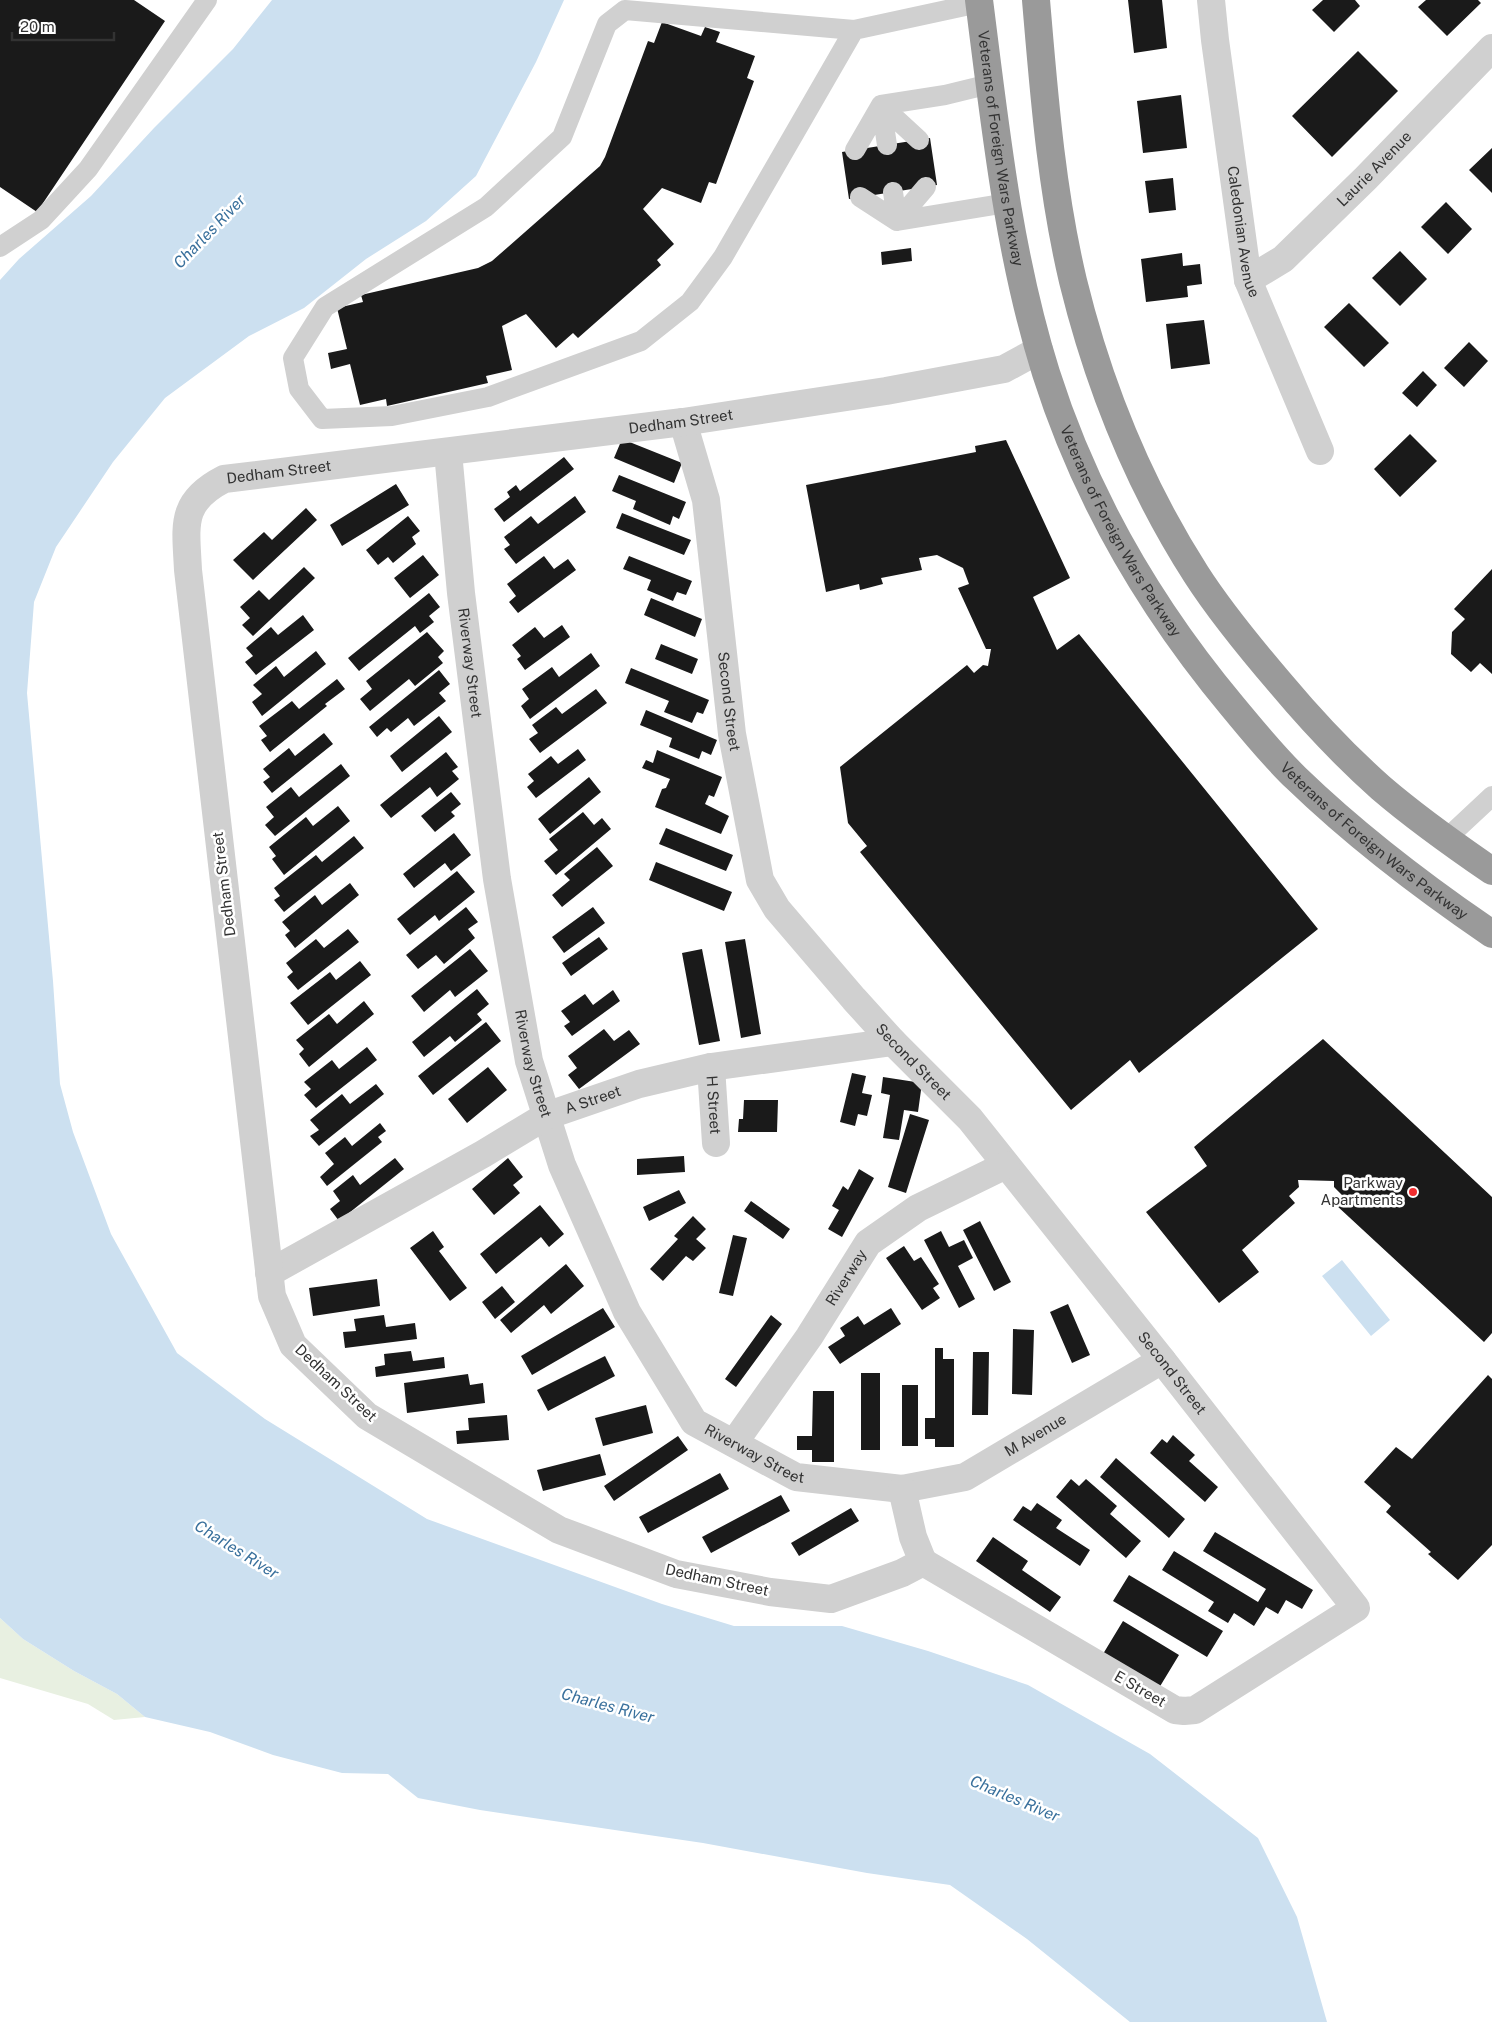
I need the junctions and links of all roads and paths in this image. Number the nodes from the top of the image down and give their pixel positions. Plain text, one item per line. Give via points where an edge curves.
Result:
1 (207, 0) edge
2 (1036, 0) edge
3 (1211, 0) edge
4 (979, 2) edge
5 (854, 30) junction
6 (1492, 48) edge
7 (990, 84) junction
8 (881, 105) junction
9 (919, 140) dead end
10 (887, 145) dead end
11 (855, 150) dead end
12 (926, 187) dead end
13 (893, 192) dead end
14 (860, 197) dead end
15 (1007, 202) junction
16 (897, 221) junction
17 (0, 246) edge
18 (1248, 280) junction
19 (1039, 350) junction
20 (683, 422) junction
21 (1320, 451) dead end
22 (448, 452) junction
23 (1492, 796) edge
24 (1446, 839) junction
25 (1492, 872) edge
26 (1492, 934) edge
27 (893, 1042) junction
28 (711, 1067) junction
29 (546, 1116) junction
30 (716, 1143) dead end
31 (1006, 1165) junction
32 (269, 1273) junction
33 (1162, 1360) junction
34 (734, 1443) junction
35 (902, 1489) junction
36 (923, 1562) junction
37 (1356, 1608) joint

1 - 17 lane via 88,169 41,220
2 - 24 highway via 1051,160 1073,281 1099,370 1144,480 1196,575 1260,661 1355,765
3 - 18 street, Caledonian Avenue
4 - 5 lane
4 - 7 highway, Veterans of Foreign Wars Parkway
5 - 5 lane via 722,257 690,302 641,340 488,397 392,416 322,419 298,389 293,358 325,307 486,207 562,137 607,24 625,10
6 - 18 street, Laurie Avenue via 1283,259
7 - 8 lane via 945,96
7 - 15 highway, Veterans of Foreign Wars Parkway
8 - 9 lane
8 - 10 lane
8 - 11 lane
12 - 16 lane
13 - 16 lane
14 - 16 lane
15 - 16 lane
15 - 19 highway, Veterans of Foreign Wars Parkway via 1020,274
18 - 21 street, Caledonian Avenue
19 - 20 street, Dedham Street via 1004,369
19 - 26 highway, Veterans of Foreign Wars Parkway via 1064,424 1111,528 1153,600 1215,686 1294,776 1343,822 1394,864
20 - 22 street, Dedham Street
20 - 27 street, Second Street via 706,500 732,734 760,880 777,909
22 - 29 street, Riverway Street via 461,593 497,879 529,1061
22 - 32 street, Dedham Street via 224,479 208,488 193,504 186,521 188,570
23 - 24 lane
24 - 25 highway
27 - 28 street, A Street
27 - 31 street, Second Street via 970,1119
28 - 29 street, A Street via 639,1084
28 - 30 street, H Street
29 - 32 street, A Street
29 - 34 street, Riverway Street via 562,1165 627,1312 694,1422
31 - 33 street, Second Street
31 - 34 street, Riverway via 918,1208 868,1244 809,1337
32 - 36 street, Dedham Street via 272,1296 293,1345 367,1416 559,1530 676,1574 770,1592 831,1599
33 - 35 street, M Avenue via 965,1477
33 - 37 street, Second Street
34 - 35 street, Riverway Street via 796,1476
35 - 36 street via 913,1537
36 - 37 street, E Street via 1175,1710 1184,1711 1195,1710

